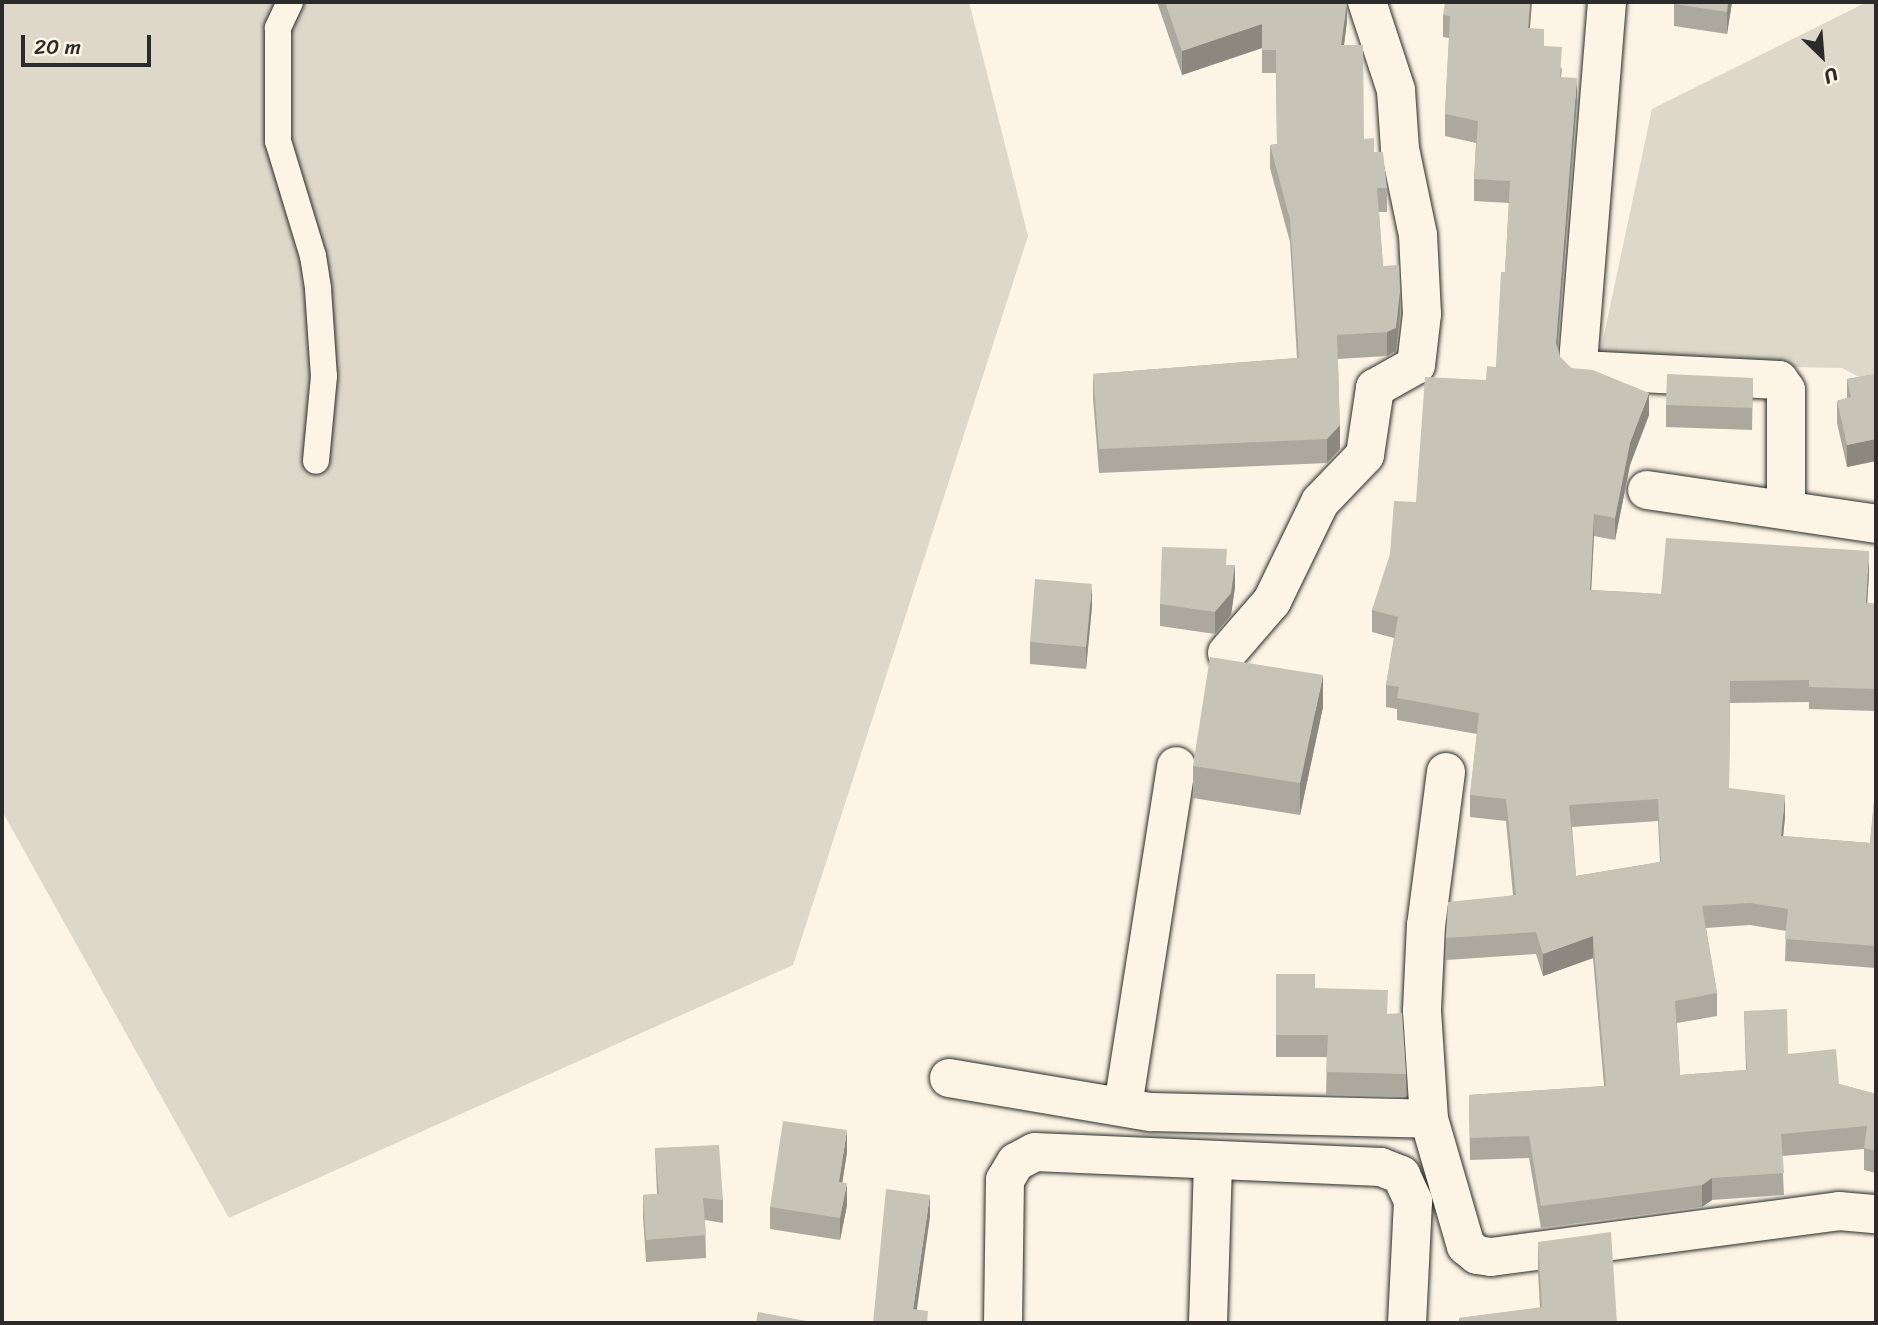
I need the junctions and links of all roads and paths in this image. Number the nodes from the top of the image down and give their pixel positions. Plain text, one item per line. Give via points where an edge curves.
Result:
1 (290, 2) edge
2 (1367, 2) edge
3 (1607, 2) edge
4 (316, 461) dead end
5 (1647, 490) dead end
6 (1786, 510) junction
7 (1876, 524) edge
8 (1227, 653) dead end
9 (1176, 766) dead end
10 (1446, 772) dead end
11 (949, 1078) dead end
12 (1123, 1106) junction
13 (1429, 1119) junction
14 (1213, 1161) junction
15 (1876, 1214) edge
16 (1003, 1323) edge
17 (1208, 1323) edge
18 (1407, 1323) edge

1 - 4 lane via 278,28 278,141 313,256 318,289 324,376
2 - 8 street via 1396,90 1400,149 1418,235 1422,314 1416,365 1375,388 1365,455 1320,502 1272,601
3 - 6 street via 1577,366 1581,370 1779,380 1786,390
5 - 6 street
6 - 7 street
9 - 12 street
10 - 13 street via 1426,925 1423,998
11 - 12 street
12 - 13 street via 1200,1114
13 - 15 street via 1437,1133 1459,1231 1476,1255 1491,1257 1839,1212
14 - 16 street via 1035,1152 1016,1162 1005,1180
14 - 17 street
14 - 18 street via 1381,1167 1401,1175 1413,1200

